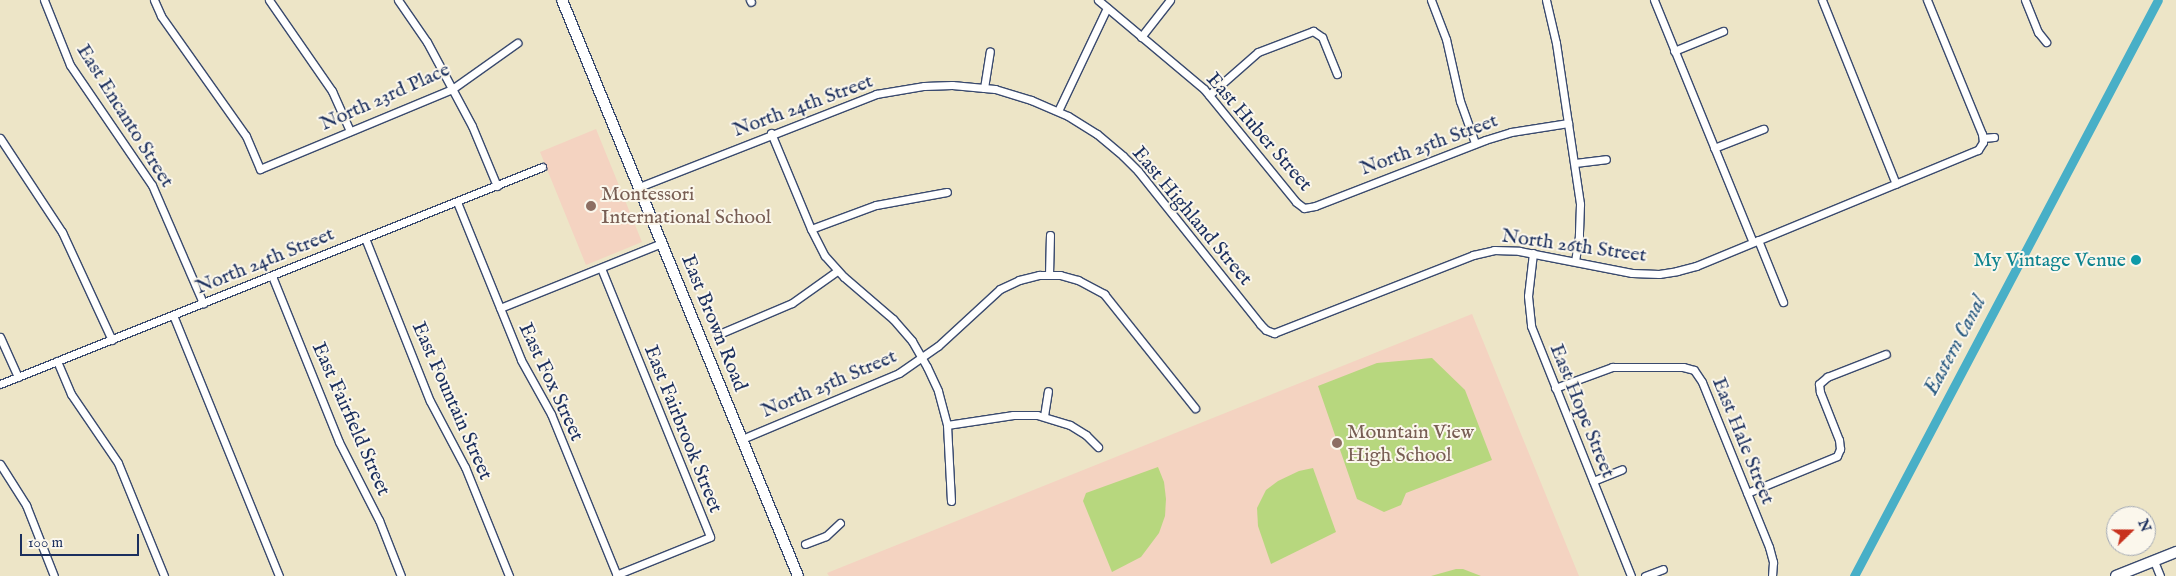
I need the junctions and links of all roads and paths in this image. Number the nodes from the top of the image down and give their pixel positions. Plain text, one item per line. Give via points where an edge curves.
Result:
1 (44, 0) edge
2 (154, 0) edge
3 (268, 0) edge
4 (398, 0) edge
5 (562, 0) edge
6 (1098, 0) edge
7 (1170, 0) edge
8 (1431, 0) edge
9 (1546, 0) edge
10 (1654, 0) edge
11 (1822, 0) edge
12 (1927, 0) edge
13 (2025, 0) edge
14 (1107, 8) junction
15 (1724, 31) dead end
16 (1141, 37) junction
17 (2046, 42) dead end
18 (517, 43) dead end
19 (990, 51) dead end
20 (1674, 51) junction
21 (1337, 74) dead end
22 (984, 88) junction
23 (452, 89) junction
24 (1209, 95) junction
25 (1058, 111) junction
26 (1568, 123) junction
27 (1763, 128) dead end
28 (350, 131) junction
29 (772, 133) junction
30 (1994, 137) dead end
31 (0, 138) edge
32 (1983, 142) junction
33 (1475, 143) junction
34 (1714, 148) junction
35 (1606, 158) dead end
36 (1575, 164) junction
37 (542, 167) dead end
38 (1896, 184) junction
39 (497, 186) junction
40 (639, 187) junction
41 (947, 192) dead end
42 (457, 202) junction
43 (1304, 208) joint
44 (811, 230) junction
45 (1050, 234) dead end
46 (365, 238) junction
47 (1755, 241) junction
48 (662, 243) junction
49 (1533, 253) junction
50 (1575, 261) junction
51 (601, 268) junction
52 (837, 271) junction
53 (1049, 275) junction
54 (272, 276) junction
55 (1783, 302) dead end
56 (203, 303) junction
57 (500, 308) junction
58 (173, 315) junction
59 (1270, 332) joint
60 (719, 334) dead end
61 (0, 337) edge
62 (112, 340) junction
63 (1886, 354) dead end
64 (923, 358) junction
65 (57, 361) junction
66 (18, 377) junction
67 (0, 384) edge
68 (1554, 388) junction
69 (1048, 391) dead end
70 (1195, 408) dead end
71 (1044, 416) junction
72 (947, 425) junction
73 (742, 438) junction
74 (1098, 447) dead end
75 (0, 464) edge
76 (1622, 469) dead end
77 (1593, 481) junction
78 (1747, 494) junction
79 (951, 501) dead end
80 (840, 522) dead end
81 (805, 544) dead end
82 (2176, 552) edge
83 (2154, 561) junction
84 (1663, 569) dead end
85 (54, 576) edge
86 (164, 576) edge
87 (280, 576) edge
88 (401, 576) edge
89 (510, 576) edge
90 (616, 576) edge
91 (798, 576) edge
92 (1631, 576) edge
93 (1645, 576) edge
94 (1772, 576) edge
95 (2116, 576) edge
96 (2160, 576) edge

1 - 56 street, East Encanto Street via 70,65 152,185
2 - 28 street, North 23rd Place via 161,16 246,136 260,169
3 - 28 street via 332,92
4 - 23 street via 428,42
5 - 40 main road, East Brown Road
6 - 14 street, East Huber Street
7 - 16 street
8 - 33 street via 1448,45 1462,109
9 - 26 street
10 - 20 street
11 - 38 street
12 - 32 street
13 - 17 street via 2038,32
14 - 16 street, East Huber Street
14 - 25 street
15 - 20 street
16 - 24 street, East Huber Street
18 - 23 street, North 23rd Place
19 - 22 street
20 - 34 street
21 - 24 street via 1322,37 1313,31 1258,52
22 - 25 street, North 24th Street via 1020,96
22 - 29 street, North 24th Street via 938,85 891,90
23 - 28 street, North 23rd Place
23 - 39 street via 472,126
24 - 43 street, East Huber Street
25 - 59 street, East Highland Street via 1105,141 1131,164 1260,324
26 - 33 street, North 25th Street via 1511,132
26 - 36 street
27 - 34 street
29 - 40 street, North 24th Street
29 - 44 street
30 - 32 street
31 - 62 street via 62,232
32 - 38 street, North 26th Street via 1974,152
33 - 43 street, North 25th Street
34 - 47 street
35 - 36 street
36 - 50 street via 1581,215
37 - 39 street, North 24th Street
38 - 47 street, North 26th Street
39 - 42 street, North 24th Street
40 - 48 main road, East Brown Road
41 - 44 street via 876,205
42 - 46 street, North 24th Street
42 - 57 street, East Fox Street
44 - 52 street
45 - 53 street
46 - 54 street, North 24th Street
46 - 89 street, East Fountain Street via 430,401 465,467
47 - 50 street, North 26th Street via 1696,266 1659,274
47 - 55 street
48 - 51 street
48 - 73 main road, East Brown Road
49 - 50 street, North 26th Street
49 - 59 street, North 26th Street via 1502,249 1479,253 1283,331
49 - 68 street, East Hope Street via 1528,286 1529,316
51 - 57 street
51 - 90 street, East Fairbrook Street via 710,537
52 - 60 street via 792,303
52 - 64 street via 893,319
53 - 64 street, North 25th Street via 1029,277 1000,288
53 - 70 street, North 25th Street via 1069,277 1087,284 1110,300
54 - 56 street, North 24th Street
54 - 88 street, East Fairfield Street via 339,442 379,520
56 - 58 street, North 24th Street
57 - 90 street, East Fox Street via 521,360 551,414
58 - 62 street, North 24th Street
58 - 87 street
61 - 66 street
62 - 65 street, North 24th Street
63 - 78 street via 1828,377 1820,384 1839,440 1837,456
64 - 72 street via 938,391
64 - 73 street, North 25th Street via 884,380
65 - 66 street, North 24th Street
65 - 86 street via 71,394 118,463
66 - 67 street, North 24th Street
68 - 77 street, East Hope Street
68 - 78 street, East Hale Street via 1612,367 1683,367 1694,370 1702,382
69 - 71 street
71 - 72 street via 1013,415
71 - 74 street via 1078,430
72 - 79 street
73 - 91 main road, East Brown Road
75 - 85 street via 26,505
76 - 77 street
77 - 92 street, East Hope Street
78 - 94 street, East Hale Street via 1771,554
80 - 81 street via 826,536
82 - 83 main road
83 - 95 main road
83 - 96 street
84 - 93 street

